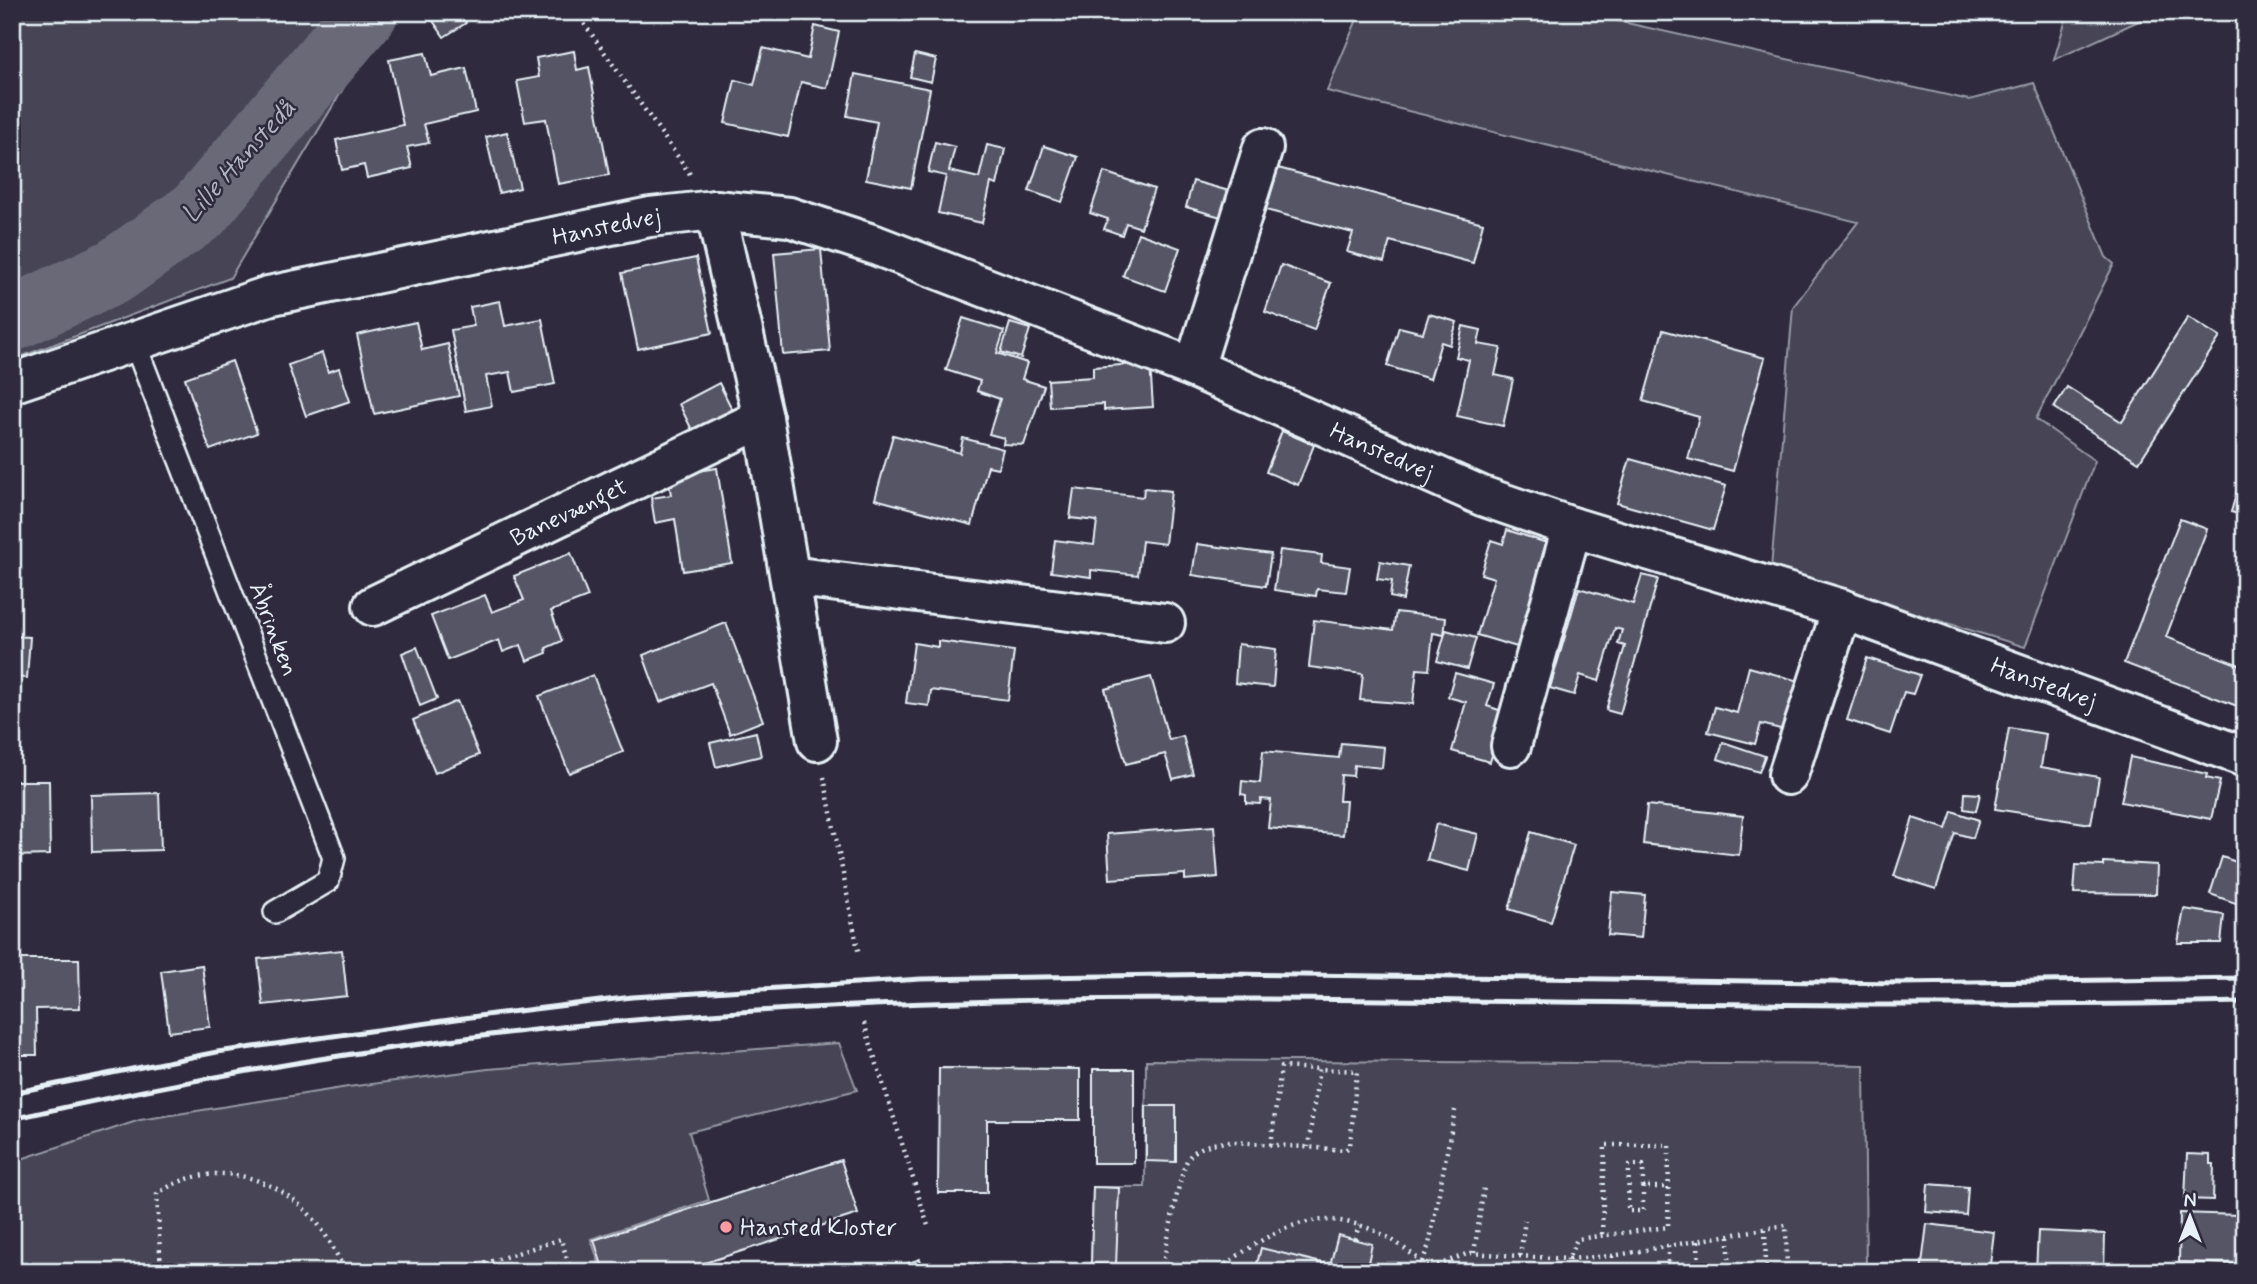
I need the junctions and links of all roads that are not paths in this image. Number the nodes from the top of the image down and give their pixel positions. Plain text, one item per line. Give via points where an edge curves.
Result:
1 (1263, 148) dead end
2 (715, 210) junction
3 (134, 339) junction
4 (1194, 369) junction
5 (12, 383) edge
6 (763, 418) junction
7 (1572, 527) junction
8 (790, 576) junction
9 (373, 606) dead end
10 (1842, 609) junction
11 (1165, 623) dead end
12 (817, 741) road end
13 (1511, 746) dead end
14 (2245, 757) edge
15 (1788, 775) dead end
16 (275, 912) dead end

1 - 4 street
2 - 3 street, Hanstedvej via 650,218 268,296
2 - 4 street, Hanstedvej via 789,218 875,245
2 - 6 street
3 - 5 street, Hanstedvej
3 - 16 lane, Åbrinken via 334,858 328,881
4 - 7 street, Hanstedvej via 1482,496
6 - 8 street
6 - 9 street, Banevænget
7 - 10 street, Hanstedvej
7 - 13 street
8 - 11 street
8 - 12 street
10 - 14 street, Hanstedvej
10 - 15 street

